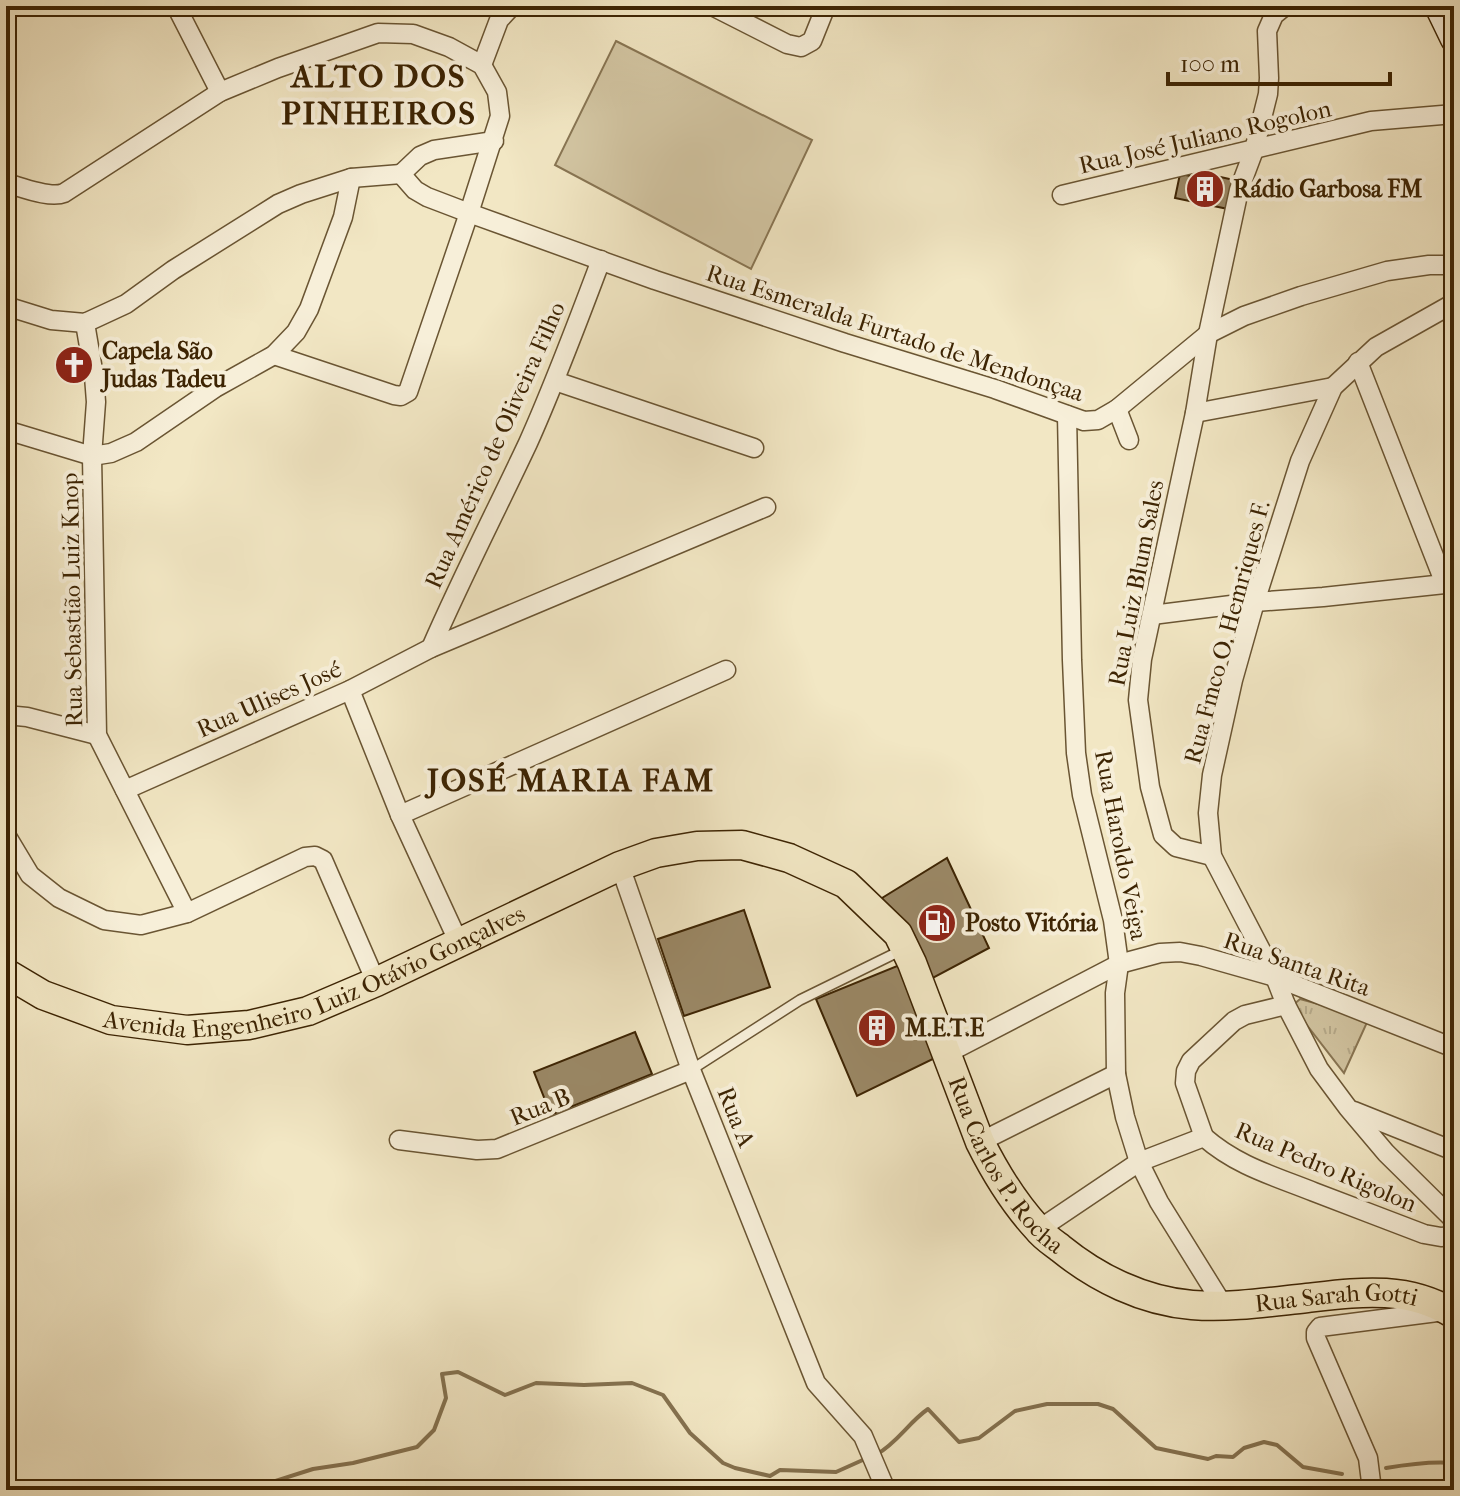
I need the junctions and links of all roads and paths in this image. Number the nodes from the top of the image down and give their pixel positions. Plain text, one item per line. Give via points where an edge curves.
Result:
1 (176, 6) edge
2 (512, 6) edge
3 (712, 6) edge
4 (826, 6) edge
5 (1285, 6) edge
6 (1438, 6) edge
7 (1454, 39) edge
8 (482, 65) junction
9 (220, 92) junction
10 (1454, 114) edge
11 (494, 141) junction
12 (1254, 150) junction
13 (401, 174) junction
14 (351, 178) junction
15 (6, 183) edge
16 (1062, 195) dead end
17 (469, 213) junction
18 (601, 260) junction
19 (1454, 265) edge
20 (1454, 303) edge
21 (6, 306) edge
22 (85, 323) junction
23 (1208, 334) junction
24 (274, 355) junction
25 (1358, 362) junction
26 (555, 381) junction
27 (1333, 387) junction
28 (1117, 409) junction
29 (1195, 413) junction
30 (1067, 415) junction
31 (6, 430) edge
32 (1129, 440) dead end
33 (754, 448) dead end
34 (92, 456) junction
35 (766, 507) dead end
36 (1449, 583) edge
37 (1255, 602) junction
38 (1152, 615) junction
39 (431, 648) junction
40 (726, 670) dead end
41 (350, 690) junction
42 (6, 715) edge
43 (97, 735) junction
44 (125, 790) junction
45 (400, 815) junction
46 (6, 835) edge
47 (1212, 856) junction
48 (620, 866) junction
49 (187, 913) junction
50 (459, 943) junction
51 (905, 949) junction
52 (1119, 964) junction
53 (6, 973) edge
54 (1275, 977) junction
55 (376, 982) junction
56 (1286, 1005) junction
57 (1454, 1048) edge
58 (946, 1054) junction
59 (691, 1070) junction
60 (1116, 1074) junction
61 (1348, 1108) junction
62 (1204, 1137) junction
63 (399, 1140) dead end
64 (980, 1142) junction
65 (1454, 1151) edge
66 (1139, 1162) junction
67 (1454, 1220) edge
68 (1038, 1230) junction
69 (1454, 1236) edge
70 (1223, 1305) junction
71 (1451, 1312) edge
72 (886, 1490) edge
73 (1372, 1490) edge

1 - 9 street
2 - 8 street via 499,20
3 - 4 street via 801,47 812,41
5 - 12 street, Rua Luiz Blum Sales via 1267,31 1268,94
6 - 7 street
8 - 9 street via 413,34 378,33
8 - 11 street via 497,92 500,116
9 - 15 street via 58,196
10 - 12 street, Rua José Juliano Rogolon via 1371,121
11 - 13 street via 434,150
11 - 17 street
12 - 16 street, Rua José Juliano Rogolon
12 - 23 street, Rua Luiz Blum Sales via 1239,190
13 - 14 street
13 - 17 street, Rua Esmeralda Furtado de Mendonçaa via 427,197
14 - 22 street via 278,204 126,304
14 - 24 street via 343,217 309,309
17 - 18 street, Rua Esmeralda Furtado de Mendonçaa
17 - 24 street via 408,392 394,395
18 - 26 street, Rua Américo de Oliveira Filho
18 - 30 street, Rua Esmeralda Furtado de Mendonçaa
19 - 23 street, Rua Esmeralda Furtado de Mendonçaa via 1387,271 1244,316
20 - 25 street, Rua Fmco O. Hemriques F.
21 - 22 street via 51,320
22 - 34 street, Rua Sebastião Luiz Knop via 96,402
23 - 28 street, Rua Esmeralda Furtado de Mendonçaa
23 - 29 street, Rua Luiz Blum Sales
24 - 34 street via 136,442
25 - 27 street, Rua Fmco O. Hemriques F.
25 - 36 street
26 - 33 street
26 - 39 street, Rua Américo de Oliveira Filho
27 - 29 street
27 - 37 street, Rua Fmco O. Hemriques F. via 1300,461
28 - 30 street, Rua Esmeralda Furtado de Mendonçaa via 1098,420
28 - 32 street
29 - 38 street, Rua Luiz Blum Sales
30 - 52 street, Rua Haroldo Veiga via 1076,753
31 - 34 street
34 - 43 street, Rua Sebastião Luiz Knop
35 - 39 street, Rua Ulises José
36 - 37 street
37 - 38 street
37 - 47 street, Rua Fmco O. Hemriques F. via 1212,775
38 - 47 street, Rua Luiz Blum Sales via 1138,700 1150,787 1163,835 1176,847
39 - 41 street, Rua Ulises José
40 - 45 street
41 - 44 street, Rua Ulises José
41 - 45 street
42 - 43 street
43 - 44 street, Rua Sebastião Luiz Knop
44 - 49 street, Rua Sebastião Luiz Knop
45 - 50 street
46 - 49 street via 30,875 59,898 104,920 141,925
47 - 54 street, Rua Fmco O. Hemriques F.
48 - 50 main road, Avenida Engenheiro Luiz Otávio Gonçalves
48 - 51 main road, Rua Carlos P. Rocha via 697,846 742,845 789,858 846,884 898,934
48 - 59 street, Rua A
49 - 55 street via 315,856 323,860
50 - 55 main road, Avenida Engenheiro Luiz Otávio Gonçalves
51 - 58 main road, Rua Carlos P. Rocha
51 - 59 lane via 800,1000
52 - 54 street, Rua Santa Rita via 1180,952
52 - 58 street, Rua Santa Rita
52 - 60 street, Rua Haroldo Veiga
53 - 55 main road, Avenida Engenheiro Luiz Otávio Gonçalves via 43,995 111,1020 187,1030 249,1025 308,1011
54 - 56 street, Rua Fmco O. Hemriques F.
54 - 57 street, Rua Santa Rita
56 - 61 street, Rua Fmco O. Hemriques F. via 1319,1069
56 - 62 street via 1234,1021 1191,1061 1185,1083
58 - 64 main road, Rua Carlos P. Rocha
59 - 63 street, Rua B via 497,1149
59 - 72 street, Rua A via 816,1383 863,1436
60 - 64 street
60 - 66 street, Rua Haroldo Veiga
61 - 65 street
61 - 67 street, Rua Fmco O. Hemriques F.
62 - 66 street, Rua Pedro Rigolon
62 - 69 street, Rua Pedro Rigolon via 1234,1159 1268,1174 1424,1234
64 - 68 main road, Rua Carlos P. Rocha
66 - 68 street, Rua Pedro Rigolon
66 - 70 street, Rua Haroldo Veiga
68 - 70 main road, Rua Carlos P. Rocha via 1122,1288 1190,1305
70 - 71 main road, Rua Sarah Gotti via 1390,1292
71 - 73 street, Rua Sarah Gotti via 1320,1327 1316,1332 1368,1458

